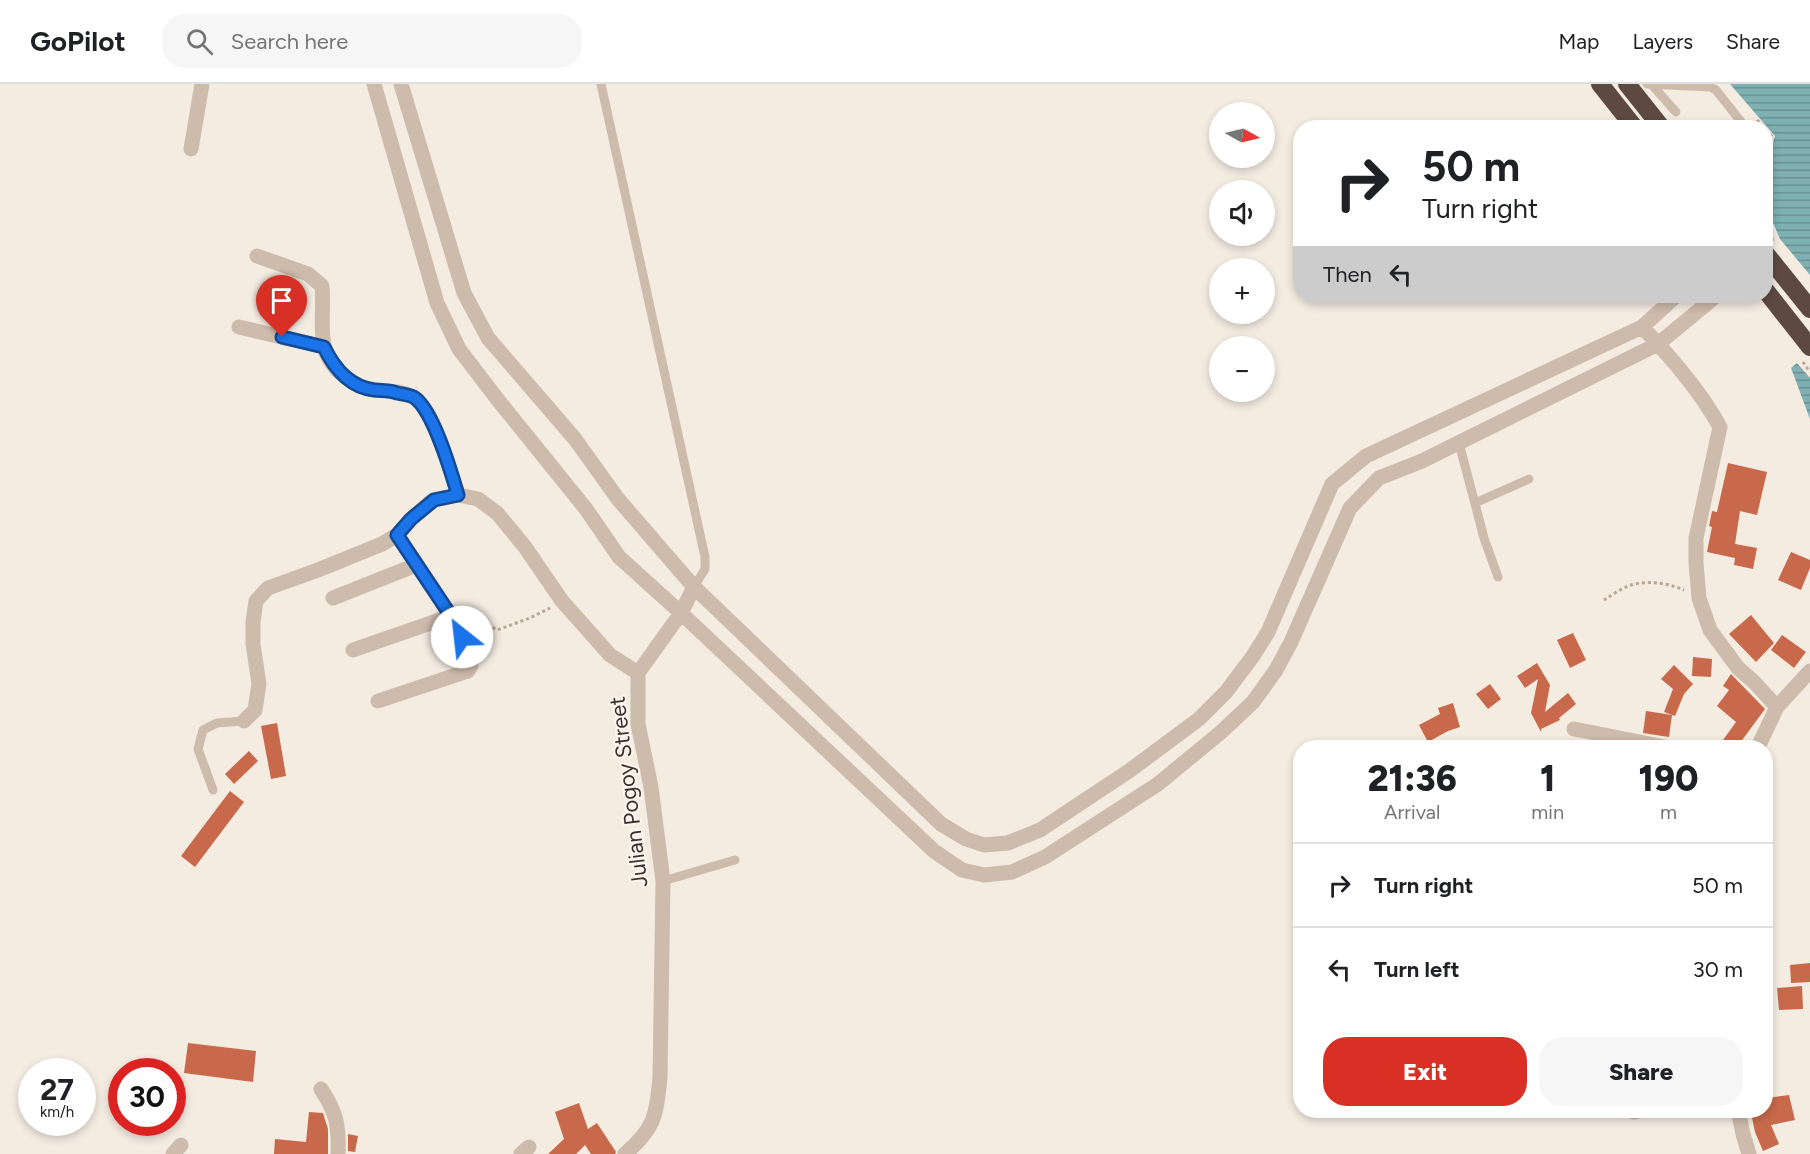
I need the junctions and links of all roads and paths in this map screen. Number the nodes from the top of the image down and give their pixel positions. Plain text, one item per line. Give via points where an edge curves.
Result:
1 (202, 84) edge
2 (374, 84) edge
3 (401, 84) edge
4 (601, 84) edge
5 (1600, 84) edge
6 (1627, 84) edge
7 (1650, 84) edge
8 (1676, 112) dead end
9 (1629, 120) edge
10 (1656, 120) edge
11 (1740, 120) edge
12 (191, 149) dead end
13 (257, 256) dead end
14 (1773, 263) edge
15 (1773, 300) edge
16 (1668, 303) edge
17 (1708, 303) edge
18 (1810, 309) edge
19 (239, 327) dead end
20 (1642, 327) junction
21 (1658, 344) junction
22 (324, 347) junction
23 (1810, 347) edge
24 (1459, 443) junction
25 (1529, 479) dead end
26 (458, 495) junction
27 (1475, 503) junction
28 (397, 535) junction
29 (416, 565) junction
30 (1498, 578) dead end
31 (694, 586) junction
32 (333, 598) dead end
33 (1699, 598) junction
34 (1604, 600) dead end
35 (562, 601) junction
36 (681, 613) junction
37 (451, 616) junction
38 (353, 650) dead end
39 (1810, 671) edge
40 (638, 673) junction
41 (378, 701) dead end
42 (1777, 707) junction
43 (244, 722) joint
44 (1574, 729) dead end
45 (1630, 740) edge
46 (1761, 740) edge
47 (213, 790) dead end
48 (735, 860) dead end
49 (663, 881) junction
50 (321, 1089) dead end
51 (1740, 1118) edge
52 (338, 1154) edge
53 (625, 1154) edge
54 (1749, 1154) edge

1 - 12 street
2 - 36 street via 436,303 459,349 586,509 619,557
3 - 31 street via 464,293 488,338
4 - 31 lane via 705,557 705,569
5 - 9 highway
6 - 10 highway
7 - 8 lane
7 - 11 lane via 1710,87
13 - 22 street via 308,274 322,286
14 - 18 highway
15 - 23 highway
16 - 20 street
17 - 21 street
19 - 22 street
20 - 21 street
20 - 31 street via 1366,456 1332,484 1268,632 1226,692 1199,719 1129,771 1040,830 1008,843 984,845 941,824
21 - 24 street
21 - 33 street via 1720,427 1696,538
22 - 26 street via 344,377 361,387 414,398 426,412 443,448
24 - 27 lane
24 - 36 street via 1379,478 1350,508 1276,670 1253,702 1221,733 1158,784 1045,856 1012,872 984,875 962,870 934,851
25 - 27 lane
26 - 28 street via 434,500
26 - 35 street, Julian Pogoy Street via 478,498 497,513
27 - 30 lane
28 - 29 street
28 - 43 street via 268,588 256,601 253,644 259,684 255,710
29 - 32 street
29 - 37 street
31 - 36 street
33 - 34 path via 1675,586 1650,582 1630,586
33 - 42 street via 1710,630 1738,668
35 - 37 path via 497,630 475,616
35 - 40 street, Julian Pogoy Street via 610,655
36 - 40 street
37 - 38 street
37 - 41 street via 470,655 468,671
39 - 42 street
40 - 49 street, Julian Pogoy Street via 638,724
42 - 46 street
43 - 47 lane via 217,723 204,730 198,749
44 - 45 street
48 - 49 lane
49 - 53 street, Julian Pogoy Street via 657,1110 653,1122
50 - 52 street via 337,1122
51 - 54 street

